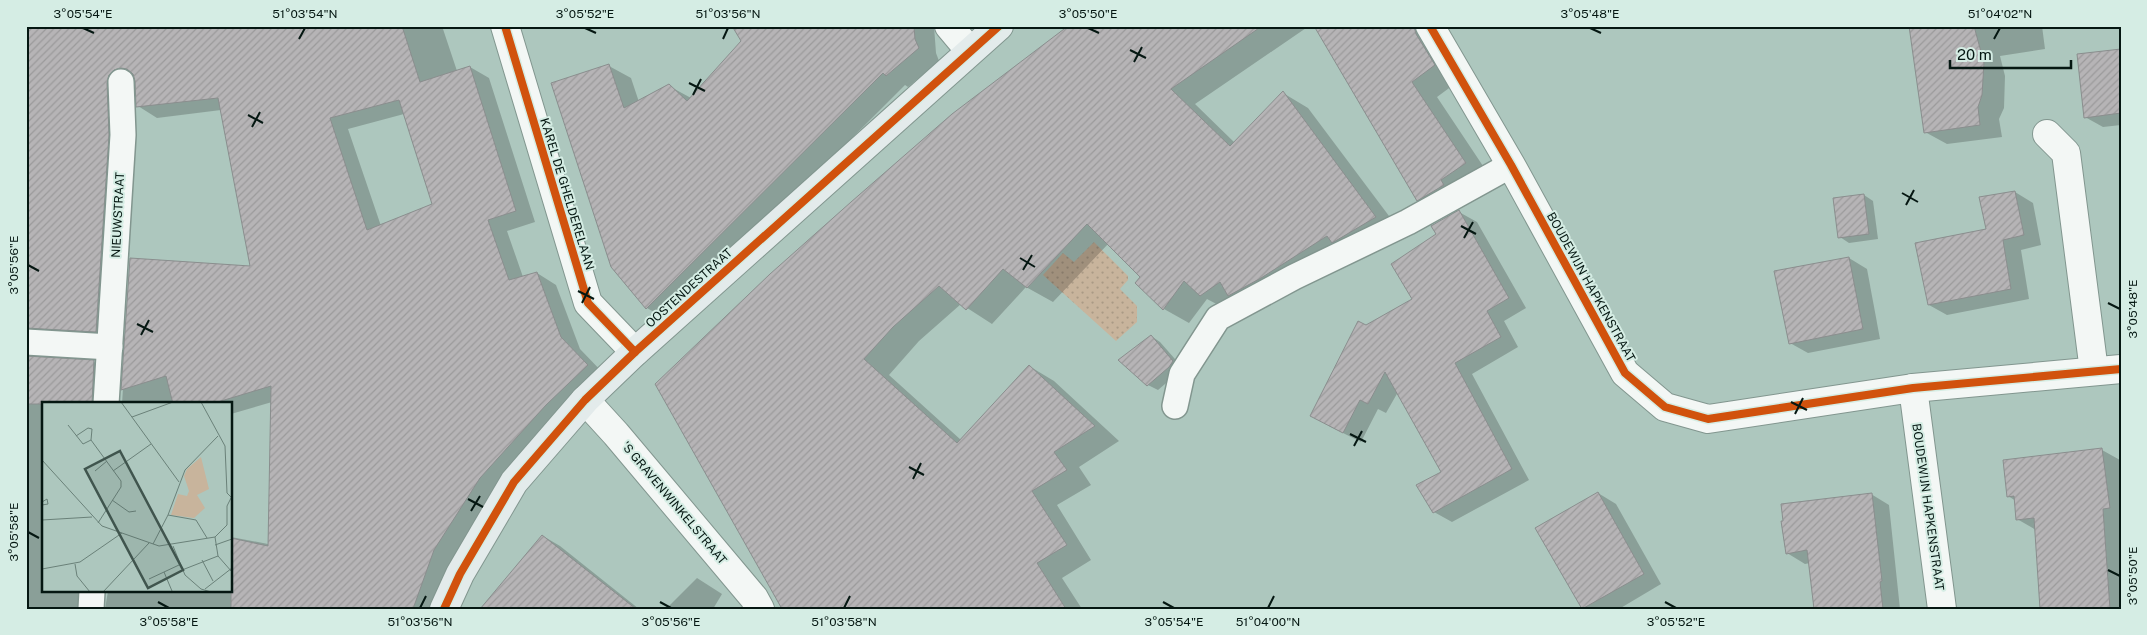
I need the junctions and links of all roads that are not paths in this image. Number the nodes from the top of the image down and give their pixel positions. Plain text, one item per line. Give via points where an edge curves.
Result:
1 (504, 26) edge
2 (949, 26) edge
3 (999, 26) edge
4 (1430, 26) edge
5 (970, 51) junction
6 (121, 82) dead end
7 (2047, 134) dead end
8 (1511, 165) junction
9 (26, 342) edge
10 (110, 347) junction
11 (635, 352) junction
12 (2108, 370) edge
13 (1913, 388) junction
14 (585, 400) junction
15 (106, 402) edge
16 (1175, 406) dead end
17 (92, 592) edge
18 (92, 609) edge
19 (444, 609) edge
20 (760, 609) edge
21 (1942, 609) edge

1 - 11 street, KAREL DE GHELDERELAAN via 588,303
2 - 5 street
3 - 5 street, OOSTENDESTRAAT
4 - 8 street, BOUDEWIJN HAPKENSTRAAT
5 - 11 street, OOSTENDESTRAAT
6 - 10 lane, NIEUWSTRAAT via 123,135
7 - 12 street via 2066,153
8 - 13 street, BOUDEWIJN HAPKENSTRAAT via 1625,373 1665,407 1708,419
8 - 16 lane via 1408,222 1218,318 1182,374
9 - 10 lane
10 - 15 lane, NIEUWSTRAAT
11 - 14 street, OOSTENDESTRAAT
12 - 13 street
13 - 21 street, BOUDEWIJN HAPKENSTRAAT
14 - 19 street, OOSTENDESTRAAT via 514,482 460,574
14 - 20 street, 'S GRAVENWINKELSTRAAT
17 - 18 lane

